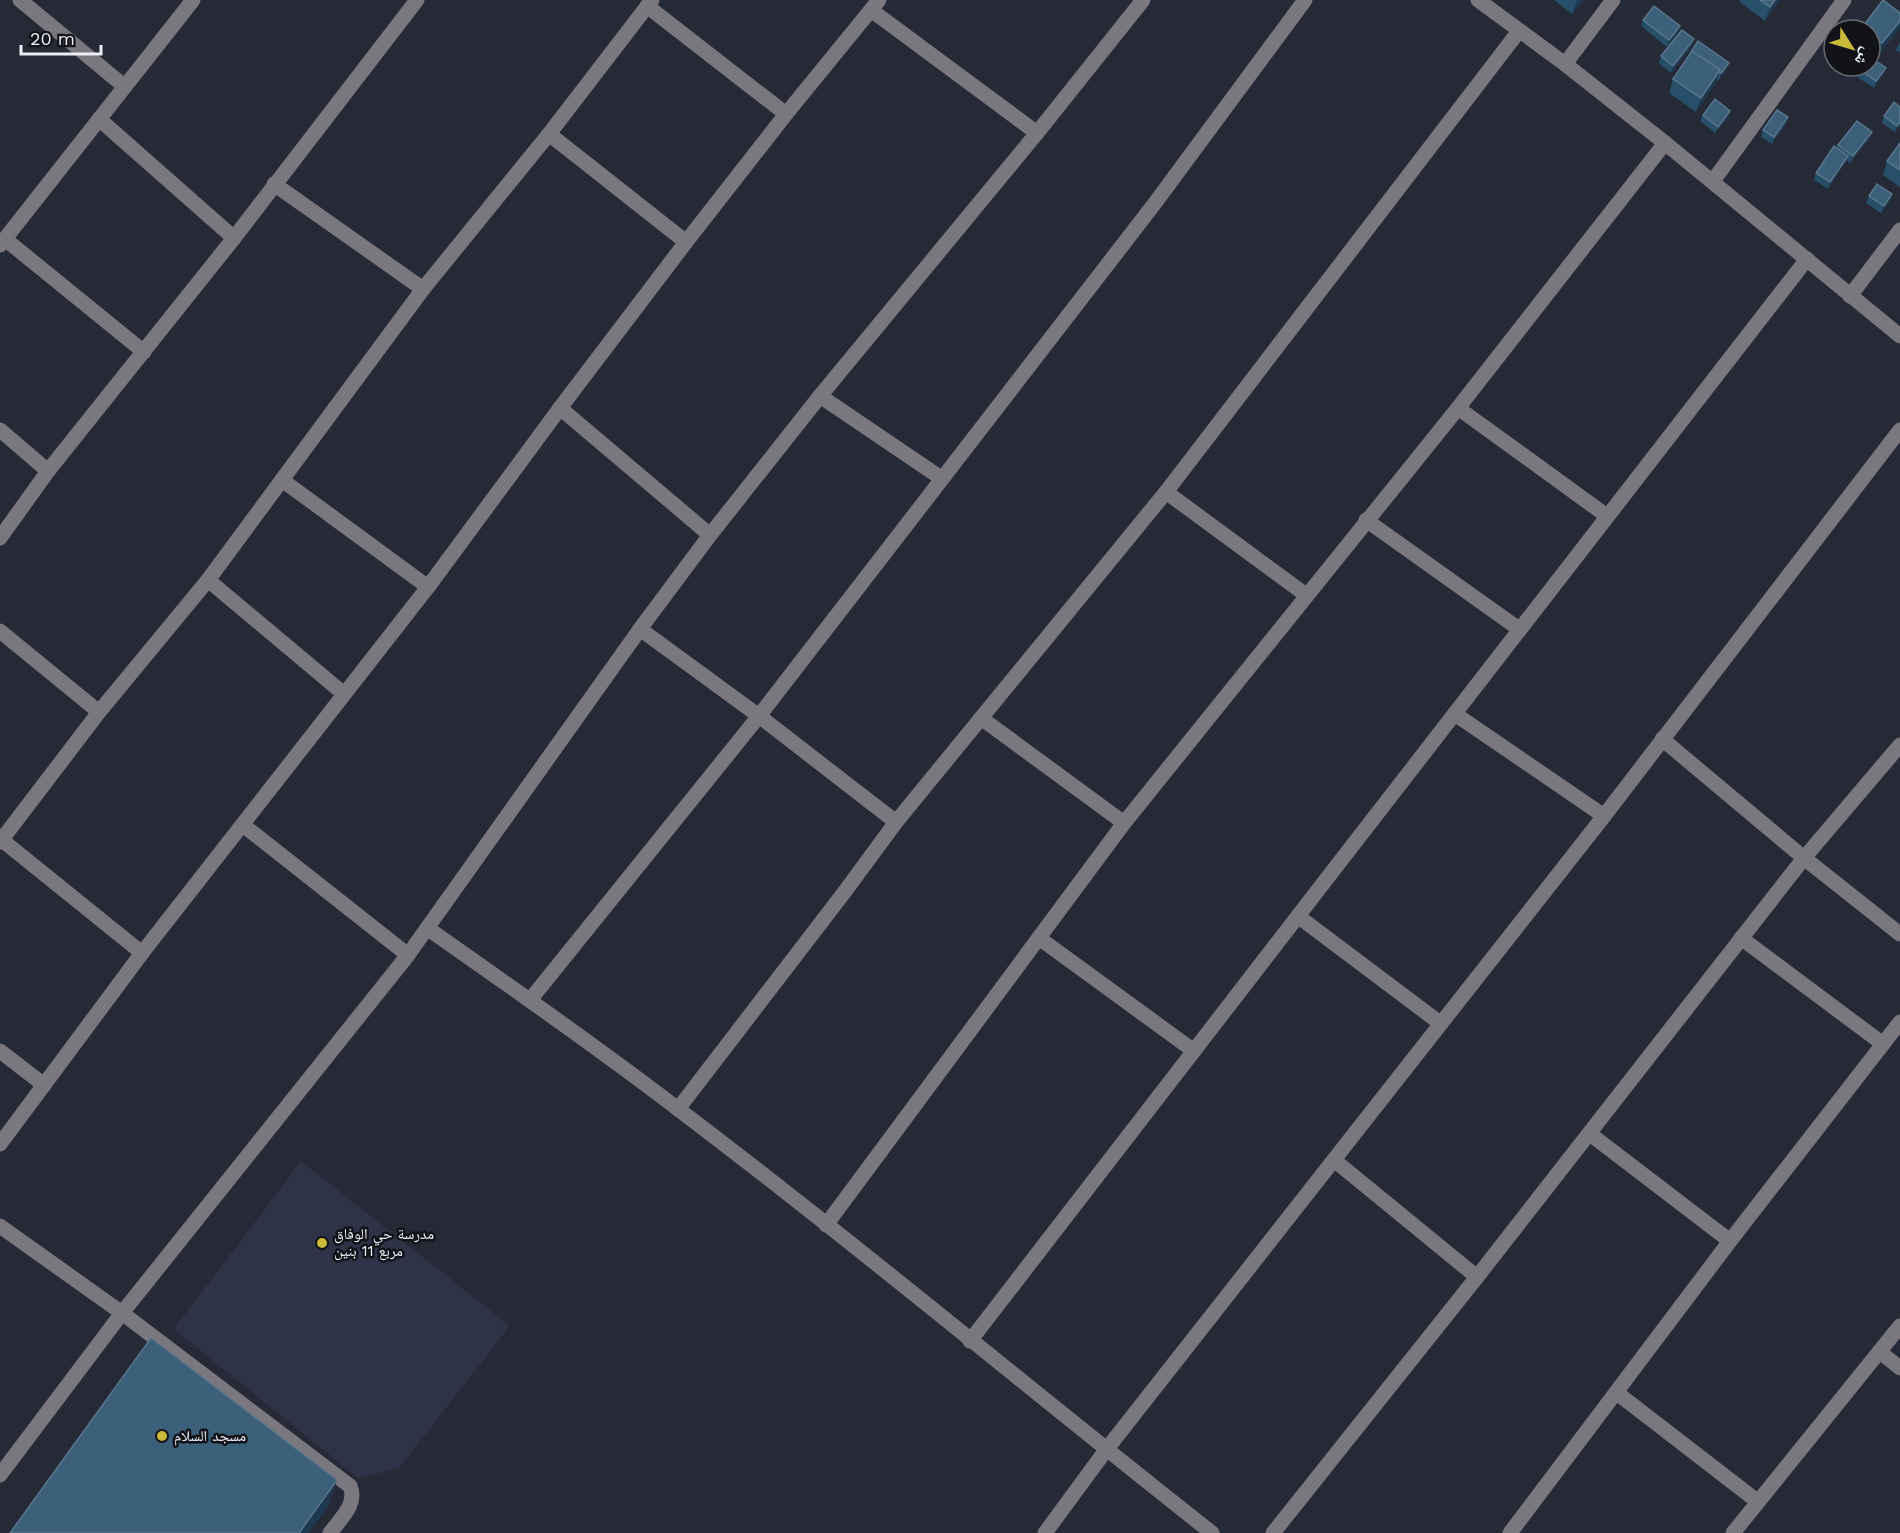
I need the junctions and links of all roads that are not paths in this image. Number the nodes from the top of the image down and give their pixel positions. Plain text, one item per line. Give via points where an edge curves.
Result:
1 (20, 0) edge
2 (194, 0) edge
3 (1143, 0) edge
4 (1305, 0) edge
5 (1478, 0) edge
6 (1613, 0) edge
7 (1844, 0) edge
8 (412, 2) edge
9 (650, 3) edge
10 (875, 5) edge
11 (1520, 31) junction
12 (1565, 64) junction
13 (124, 86) junction
14 (786, 114) junction
15 (99, 119) junction
16 (1037, 133) junction
17 (549, 134) junction
18 (1665, 143) junction
19 (1713, 181) junction
20 (274, 184) junction
21 (1900, 230) edge
22 (234, 238) junction
23 (2, 242) edge
24 (686, 242) junction
25 (1807, 260) junction
26 (423, 289) junction
27 (1850, 296) junction
28 (1900, 336) edge
29 (144, 352) junction
30 (820, 396) junction
31 (560, 408) junction
32 (1458, 408) junction
33 (1900, 429) edge
34 (0, 430) edge
35 (48, 471) junction
36 (941, 478) junction
37 (282, 480) junction
38 (1166, 492) junction
39 (1607, 516) junction
40 (1366, 520) junction
41 (710, 536) junction
42 (0, 538) edge
43 (208, 580) junction
44 (428, 587) junction
45 (1306, 595) junction
46 (640, 629) junction
47 (1519, 630) junction
48 (0, 631) edge
49 (344, 694) junction
50 (99, 712) junction
51 (1455, 714) junction
52 (759, 716) junction
53 (981, 718) junction
54 (1662, 739) junction
55 (1900, 745) edge
56 (1604, 816) junction
57 (896, 822) junction
58 (1124, 823) junction
59 (243, 825) junction
60 (1, 841) edge
61 (1804, 858) junction
62 (1299, 916) junction
63 (427, 928) junction
64 (1900, 934) edge
65 (1039, 938) junction
66 (1741, 938) junction
67 (141, 953) junction
68 (408, 955) junction
69 (530, 1000) junction
70 (1900, 1022) edge
71 (1440, 1023) junction
72 (1883, 1044) junction
73 (0, 1051) edge
74 (1194, 1051) junction
75 (44, 1084) junction
76 (678, 1109) junction
77 (1590, 1134) junction
78 (0, 1144) edge
79 (1334, 1160) junction
80 (826, 1225) junction
81 (0, 1226) edge
82 (1730, 1241) junction
83 (1477, 1278) junction
84 (123, 1312) junction
85 (1900, 1326) edge
86 (970, 1341) junction
87 (1880, 1352) junction
88 (1900, 1368) edge
89 (1617, 1393) junction
90 (1106, 1450) junction
91 (0, 1475) edge
92 (1757, 1501) junction
93 (330, 1533) edge
94 (1045, 1533) edge
95 (1212, 1533) edge
96 (1273, 1533) edge
97 (1510, 1533) edge
98 (1733, 1533) edge

1 - 13 street
2 - 13 street
3 - 16 street
4 - 36 street via 1155,202
5 - 11 street
6 - 12 street
7 - 19 street
8 - 20 street
9 - 14 street
9 - 17 street
10 - 14 street
10 - 16 street
11 - 12 street
11 - 38 street
12 - 18 street
13 - 15 street
14 - 24 street
15 - 22 street
15 - 23 street
16 - 30 street
17 - 24 street
17 - 26 street
18 - 19 street
18 - 32 street
19 - 25 street
20 - 22 street
20 - 26 street
21 - 27 street
22 - 29 street
23 - 29 street
24 - 31 street
25 - 27 street
25 - 39 street
26 - 37 street
27 - 28 street
29 - 35 street
30 - 36 street
30 - 41 street
31 - 41 street
31 - 44 street
32 - 39 street
32 - 40 street
33 - 54 street
34 - 35 street
35 - 42 street
36 - 52 street
37 - 43 street
37 - 44 street
38 - 45 street
38 - 53 street
39 - 47 street
40 - 45 street
40 - 47 street
41 - 46 street
43 - 49 street
43 - 50 street
44 - 49 street
45 - 58 street
46 - 52 street
46 - 63 street
47 - 51 street
48 - 50 street
49 - 59 street
50 - 60 street
51 - 56 street
51 - 62 street
52 - 57 street
52 - 69 street
53 - 57 street
53 - 58 street
54 - 56 street
54 - 61 street
55 - 61 street
56 - 71 street
57 - 76 street
58 - 65 street
59 - 67 street
59 - 68 street
60 - 67 street
61 - 64 street
61 - 66 street
62 - 71 street
62 - 74 street
63 - 68 street
63 - 69 street
65 - 74 street
65 - 80 street
66 - 72 street
66 - 77 street
67 - 75 street
68 - 84 street
69 - 76 street
70 - 72 street
71 - 79 street
72 - 82 street
73 - 75 street
74 - 86 street
75 - 78 street
76 - 80 street
77 - 82 street
77 - 83 street
79 - 83 street
79 - 90 street
80 - 86 street
81 - 84 street
82 - 89 street
83 - 96 street
84 - 91 street
84 - 93 street via 350,1486 352,1503
85 - 87 street
86 - 90 street
87 - 88 street
87 - 92 street
89 - 92 street
89 - 97 street
90 - 94 street
90 - 95 street
92 - 98 street

